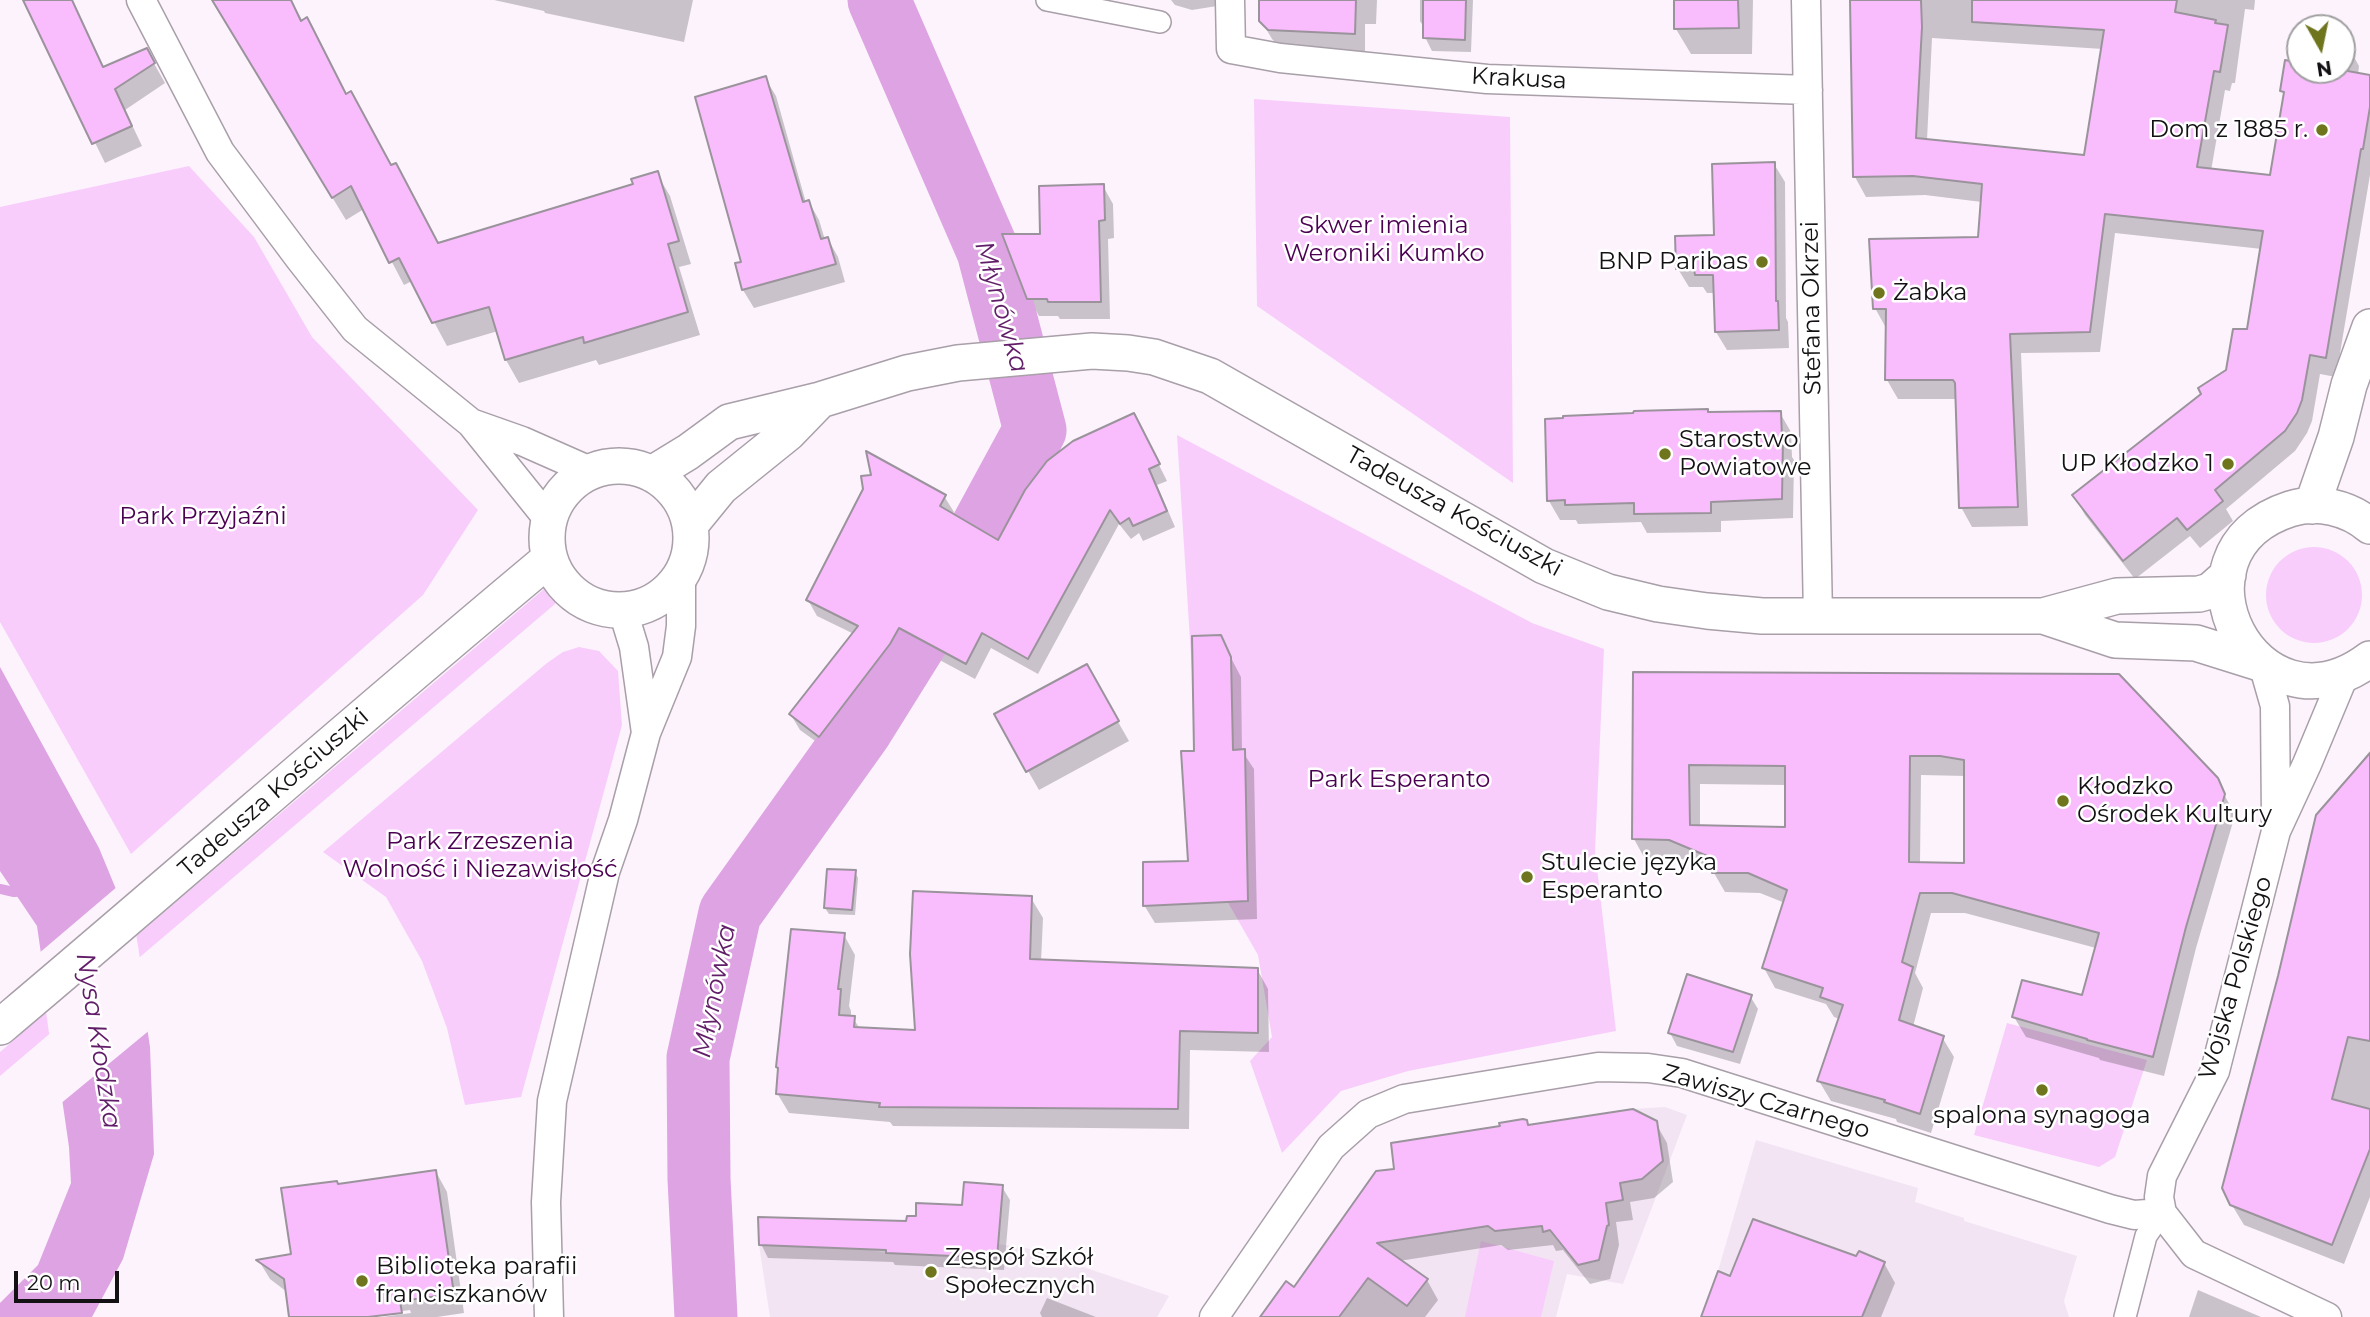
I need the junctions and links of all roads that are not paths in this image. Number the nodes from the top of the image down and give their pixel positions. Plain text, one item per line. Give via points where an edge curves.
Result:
1 (141, 0) edge
2 (1047, 0) edge
3 (1230, 0) edge
4 (1806, 0) edge
5 (1160, 22) dead end
6 (1808, 90) junction
7 (2370, 327) edge
8 (820, 400) junction
9 (471, 423) junction
10 (590, 471) junction
11 (652, 474) junction
12 (2312, 506) junction
13 (549, 520) junction
14 (690, 525) junction
15 (2370, 526) edge
16 (549, 559) junction
17 (2228, 575) junction
18 (681, 576) junction
19 (623, 611) junction
20 (2043, 616) junction
21 (1818, 617) junction
22 (2263, 664) junction
23 (2357, 666) edge
24 (646, 733) junction
25 (2276, 831) junction
26 (0, 1027) edge
27 (2162, 1213) junction
28 (549, 1317) edge
29 (1214, 1317) edge
30 (2125, 1317) edge
31 (2327, 1317) edge

1 - 9 street via 220,152 306,268 355,329
2 - 5 street
3 - 6 street, Krakusa via 1231,49 1280,58 1487,79
4 - 6 street, Stefana Okrzei
6 - 21 street, Stefana Okrzei
7 - 12 street
8 - 11 street via 729,422
8 - 14 street via 788,433 721,487
8 - 21 street, Tadeusza Kościuszki via 907,373 958,363 1092,351 1154,357 1210,376 1544,566 1608,592 1707,611
9 - 10 street
9 - 13 street
10 - 11 street via 621,466
10 - 13 street via 557,500
11 - 14 street via 670,486
12 - 15 street via 2342,510
12 - 17 street via 2278,513 2259,524 2232,559
13 - 16 street
14 - 18 street via 690,551
16 - 19 street via 557,577 587,604
16 - 26 street, Tadeusza Kościuszki
17 - 20 street, Tadeusza Kościuszki via 2210,591 2199,594 2117,596
17 - 22 street via 2231,620 2238,637
18 - 19 street via 646,606
18 - 24 street via 677,657
19 - 24 street via 634,648
20 - 21 street, Tadeusza Kościuszki
20 - 22 street, Tadeusza Kościuszki via 2115,639 2196,643
22 - 23 street, Tadeusza Kościuszki via 2279,673 2315,680 2337,677
22 - 25 street, Wojska Polskiego via 2275,706
23 - 25 street, Wojska Polskiego
24 - 28 street via 605,872 552,1101 546,1202
25 - 27 street, Wojska Polskiego via 2214,1071 2162,1176
27 - 29 street, Zawiszy Czarnego via 2134,1215 2110,1209 1682,1073 1598,1066 1404,1098 1368,1114 1331,1147
27 - 30 street via 2146,1236
27 - 31 street via 2194,1254

